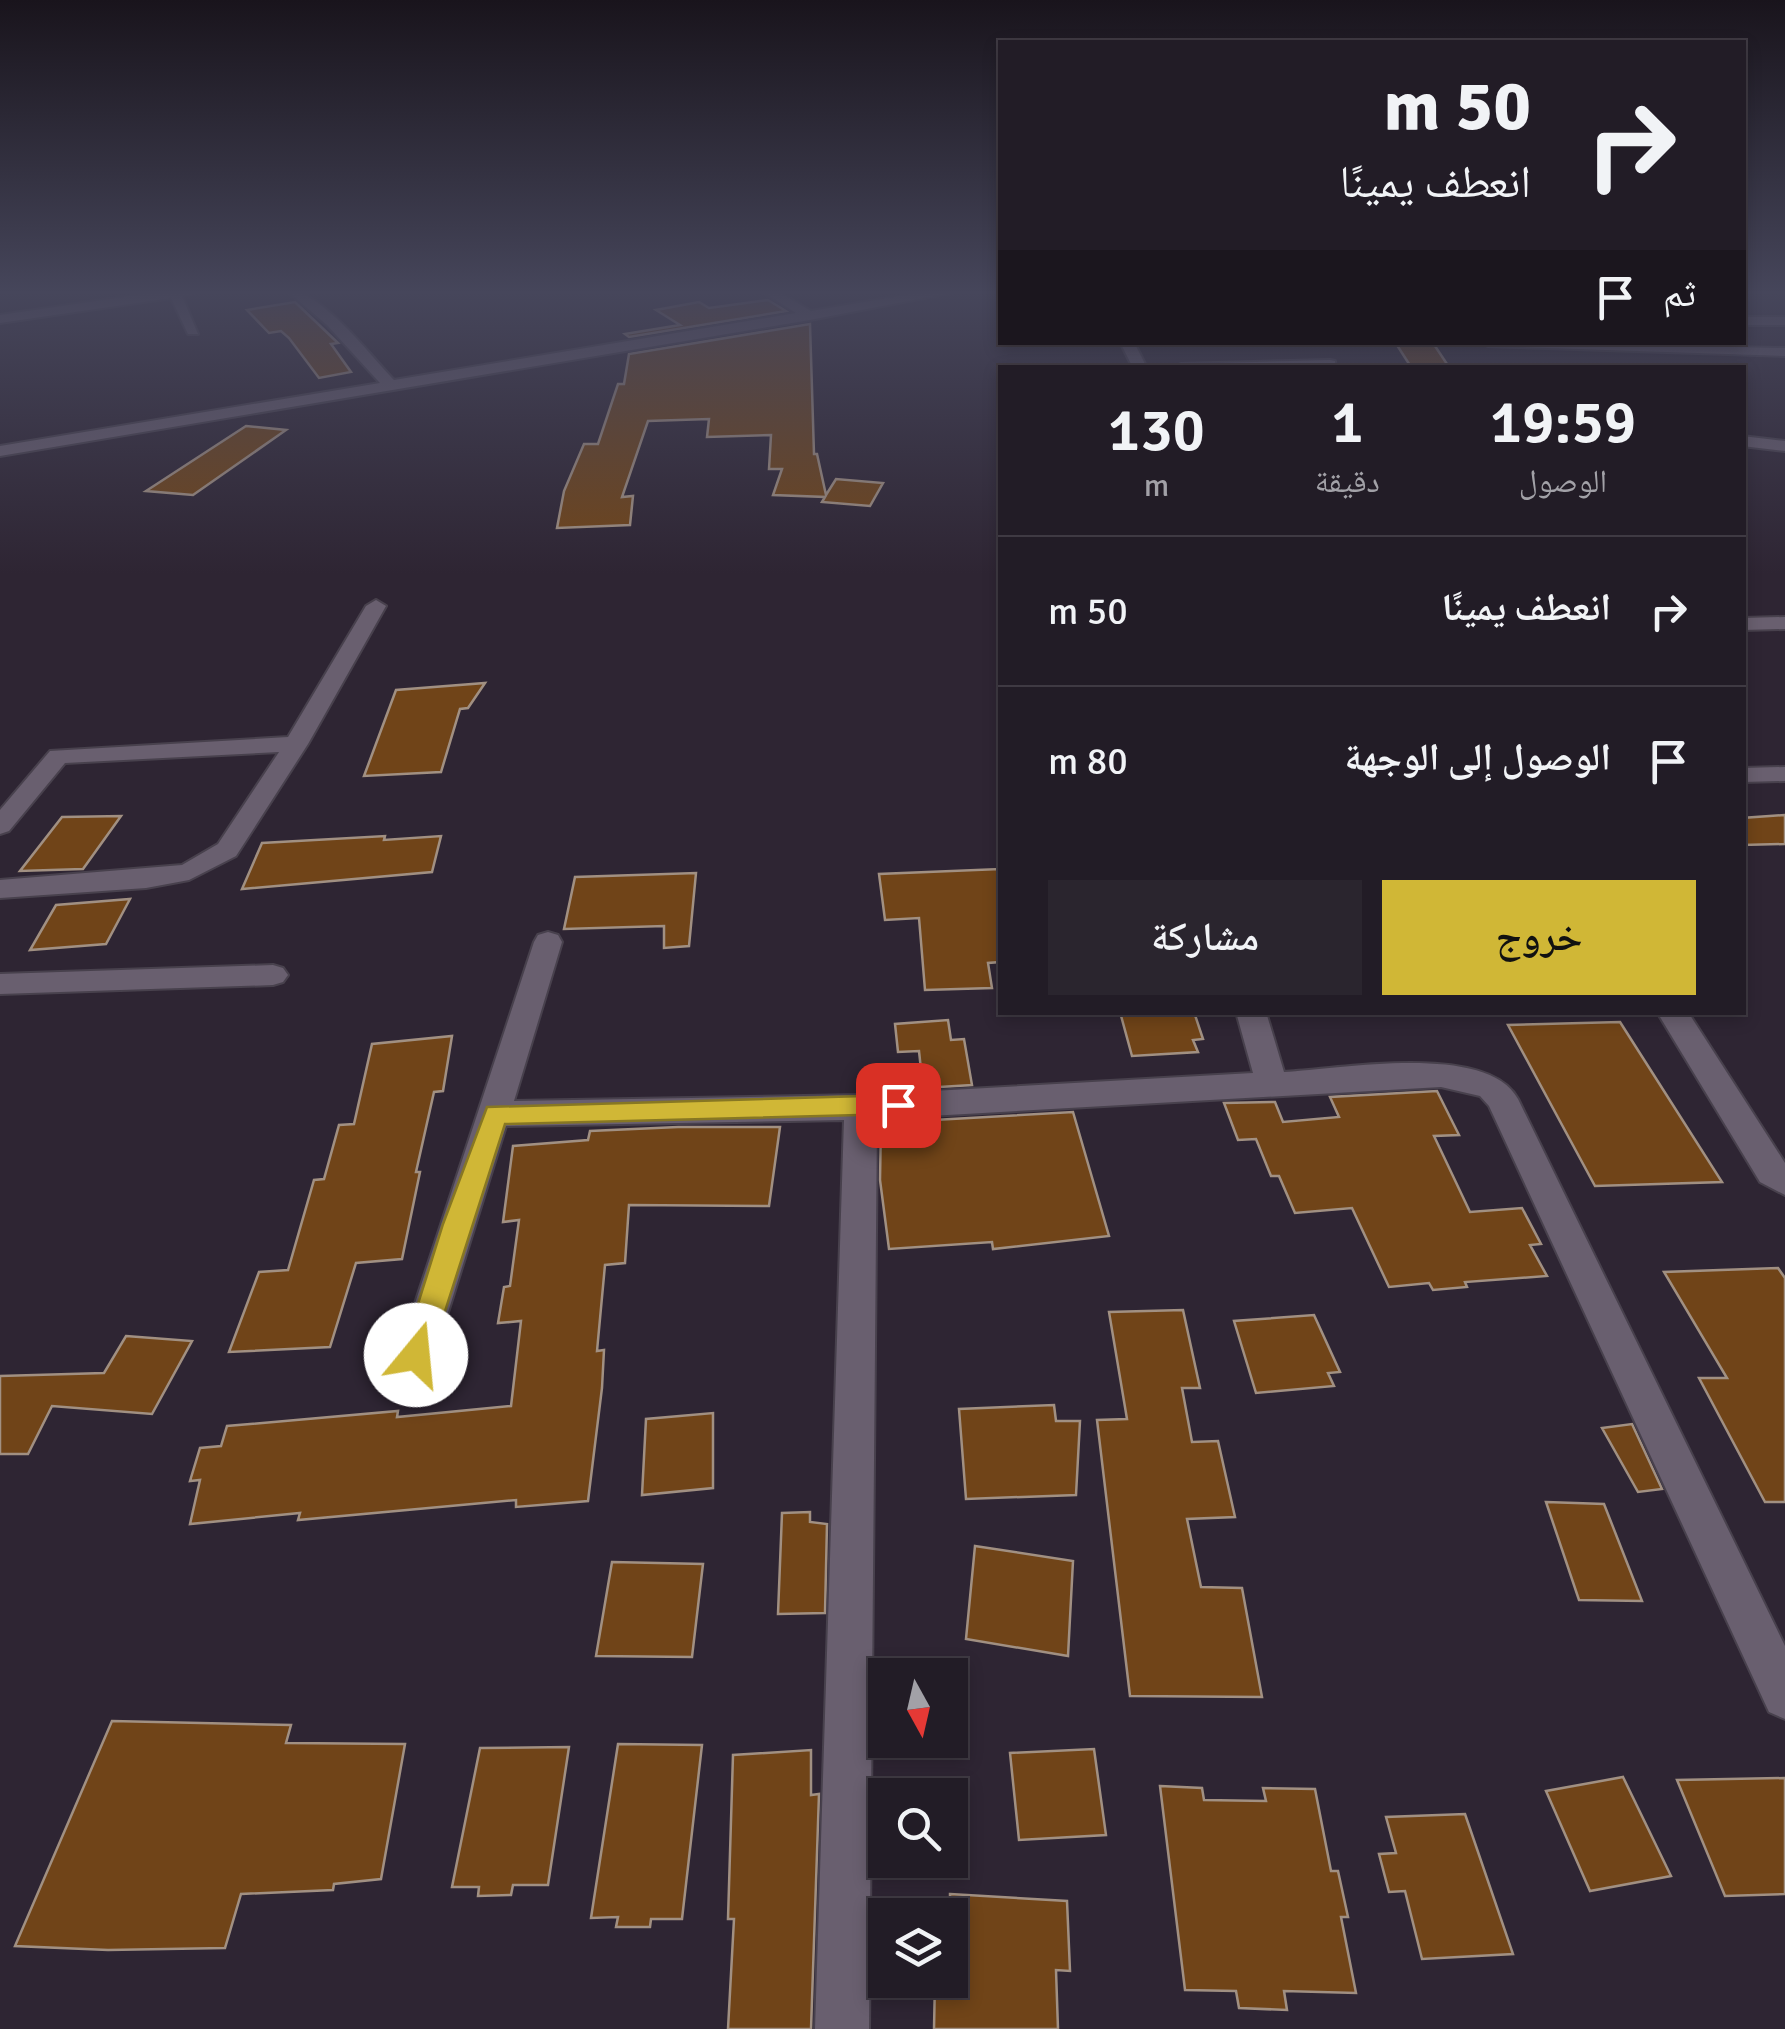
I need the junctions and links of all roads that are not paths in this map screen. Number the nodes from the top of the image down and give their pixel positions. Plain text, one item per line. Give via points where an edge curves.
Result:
1 (385, 385) edge
2 (1746, 441) edge
3 (1785, 446) edge
4 (0, 451) edge
5 (376, 606) dead end
6 (1785, 623) edge
7 (1746, 624) edge
8 (296, 744) junction
9 (1746, 774) edge
10 (1785, 774) edge
11 (0, 826) edge
12 (0, 888) edge
13 (548, 942) dead end
14 (273, 976) dead end
15 (0, 984) edge
16 (1252, 1015) edge
17 (1674, 1015) edge
18 (1272, 1084) junction
19 (861, 1107) junction
20 (496, 1114) junction
21 (1785, 1180) edge
22 (416, 1355) dead end
23 (1785, 1696) edge
24 (842, 2029) edge

1 - 4 street
2 - 3 street
5 - 8 street
6 - 7 street
8 - 11 street via 58,756
8 - 12 street via 227,850 210,863 146,879
9 - 10 street
13 - 20 street
14 - 15 street
16 - 18 street
17 - 21 street via 1772,1172
18 - 19 street
18 - 23 street via 1440,1075 1473,1080 1502,1099
19 - 20 street
19 - 24 street
20 - 22 street

